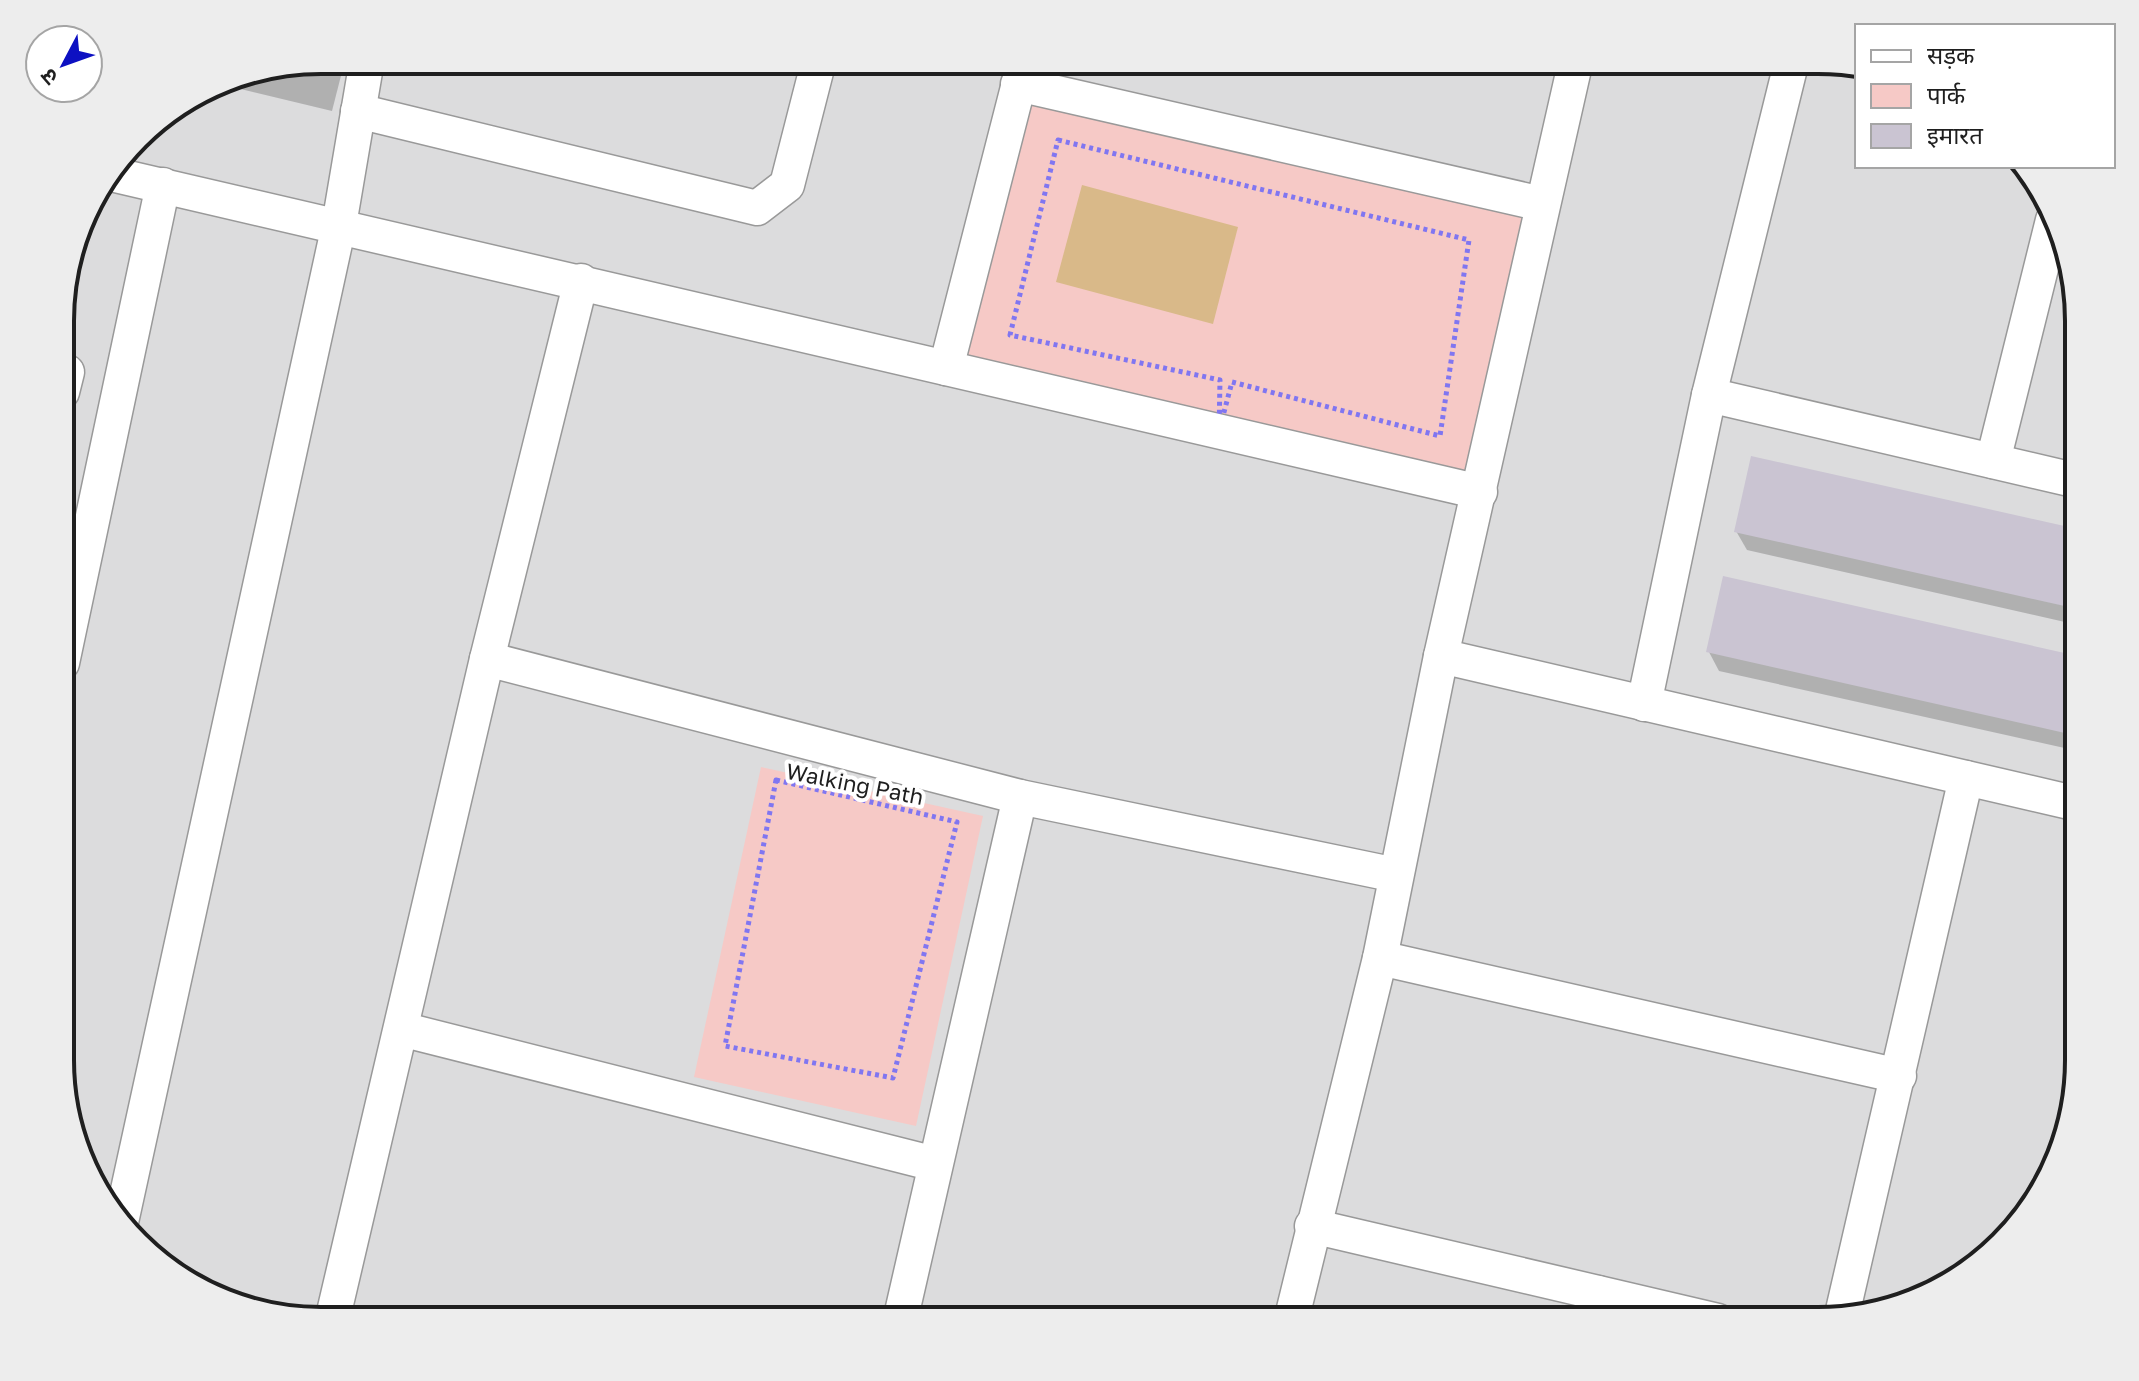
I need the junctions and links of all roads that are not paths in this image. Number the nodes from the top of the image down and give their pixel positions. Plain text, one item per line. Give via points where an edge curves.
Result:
1 (365, 74) edge
2 (815, 74) edge
3 (1021, 74) edge
4 (1030, 74) edge
5 (1573, 74) edge
6 (1789, 74) edge
7 (358, 111) junction
8 (122, 176) edge
9 (163, 185) junction
10 (1542, 204) junction
11 (339, 225) junction
12 (2049, 235) edge
13 (581, 281) junction
14 (946, 368) junction
15 (1709, 395) junction
16 (1993, 461) junction
17 (2064, 478) edge
18 (1480, 492) junction
19 (74, 607) edge
20 (1441, 656) junction
21 (487, 659) junction
22 (1644, 704) junction
23 (1966, 778) junction
24 (1020, 797) junction
25 (2064, 801) edge
26 (1396, 875) junction
27 (1380, 958) junction
28 (401, 1029) junction
29 (1899, 1076) junction
30 (935, 1164) junction
31 (124, 1208) edge
32 (1312, 1226) junction
33 (1844, 1305) edge
34 (1294, 1306) edge
35 (1592, 1306) edge
36 (335, 1307) edge
37 (903, 1307) edge

1 - 7 street
2 - 7 street via 787,185 757,208
3 - 14 street
4 - 10 street
5 - 10 street
6 - 15 street
7 - 11 street
8 - 9 street
9 - 11 street
9 - 19 street
10 - 18 street
11 - 13 street
11 - 31 street
12 - 16 street
13 - 14 street
13 - 21 street
14 - 18 street
15 - 16 street
15 - 22 street
16 - 17 street
18 - 20 street
20 - 22 street
20 - 26 street
21 - 24 street
21 - 28 street
22 - 23 street
23 - 25 street
23 - 29 street
24 - 26 street
24 - 30 street
26 - 27 street
27 - 29 street
27 - 32 street
28 - 30 street
28 - 36 street
29 - 33 street
30 - 37 street
32 - 34 street
32 - 35 street

